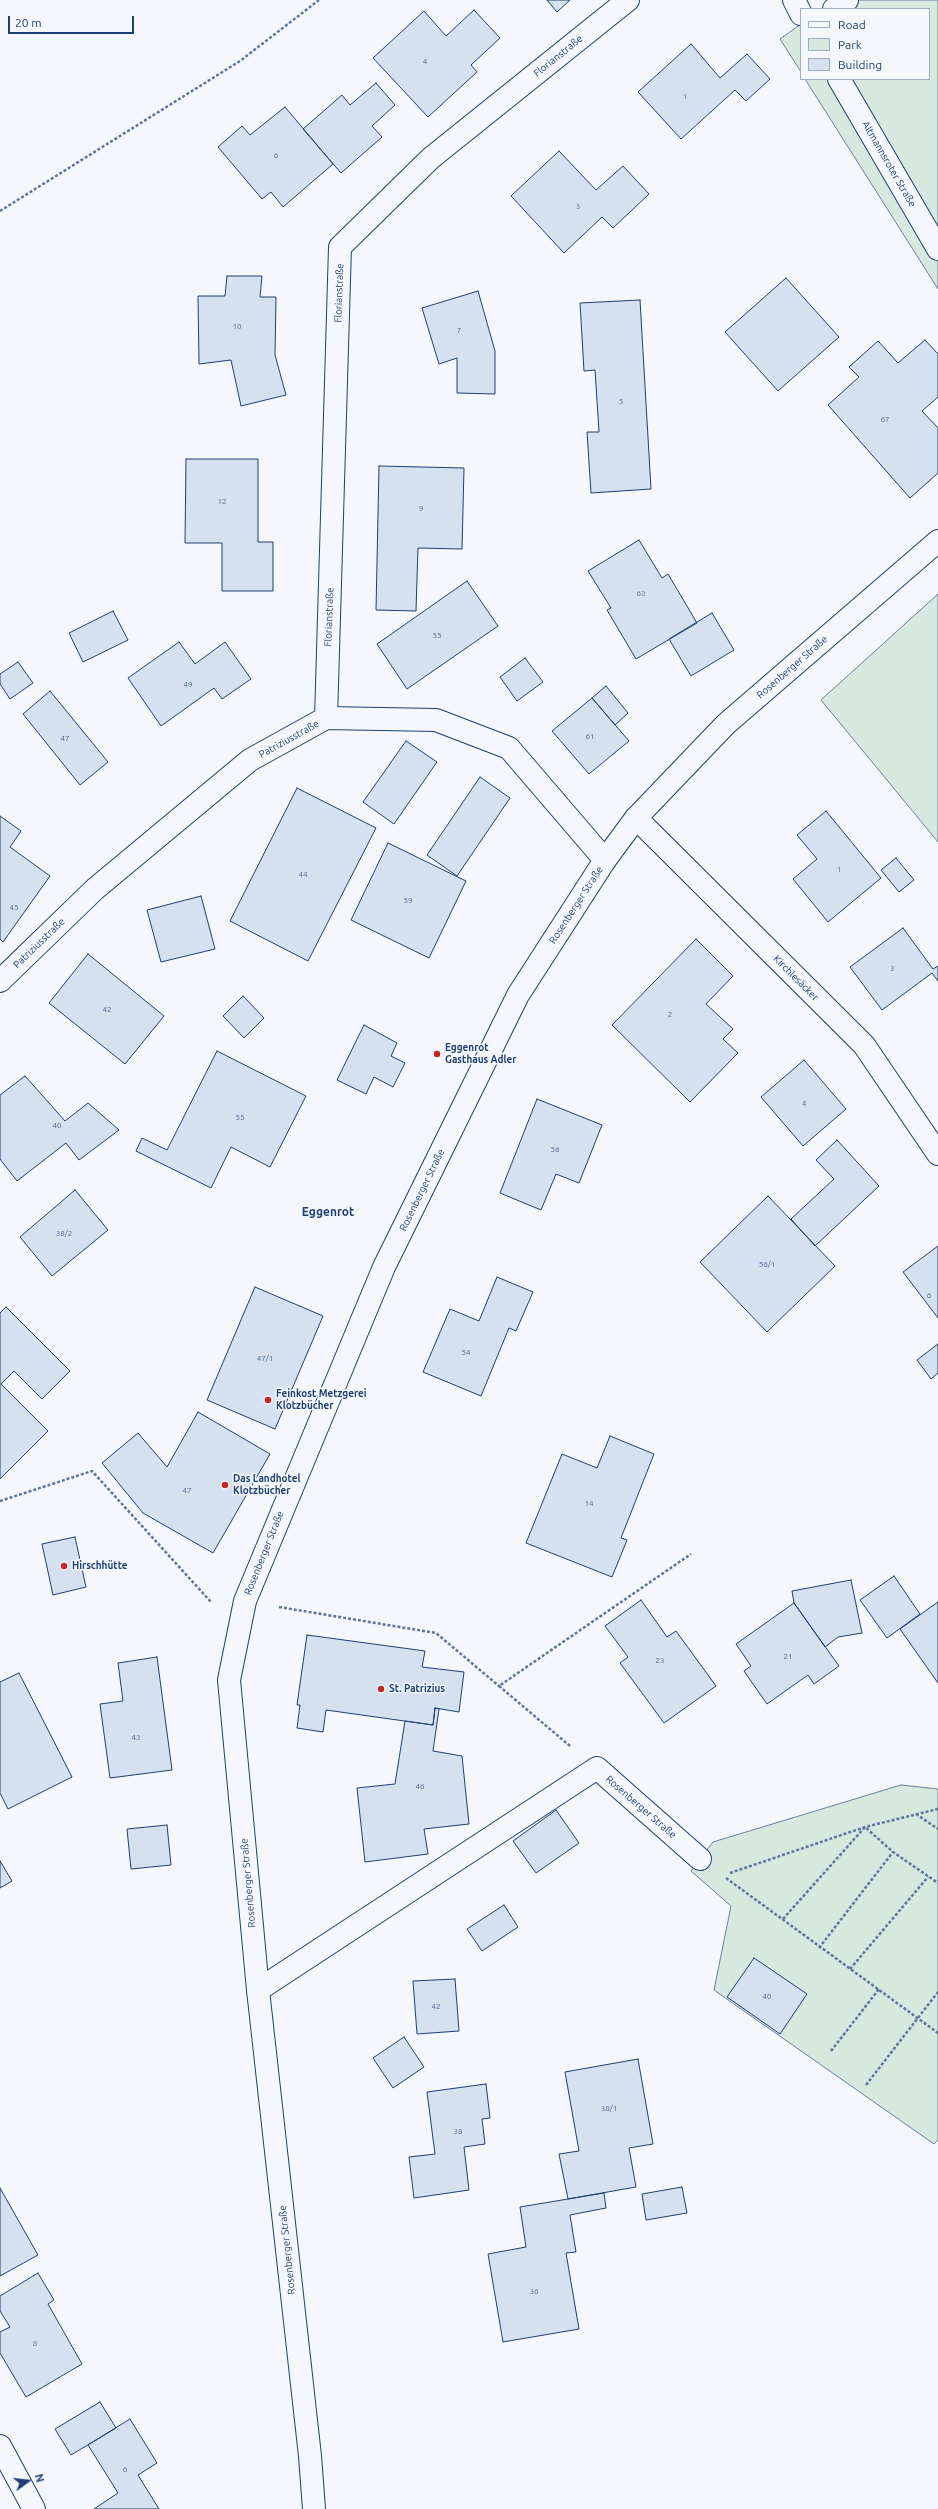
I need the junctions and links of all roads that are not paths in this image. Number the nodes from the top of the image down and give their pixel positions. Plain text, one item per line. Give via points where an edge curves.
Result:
1 (628, 0) edge
2 (794, 0) edge
3 (847, 0) edge
4 (835, 8) edge
5 (800, 12) edge
6 (840, 80) edge
7 (938, 249) edge
8 (938, 541) edge
9 (326, 718) junction
10 (636, 818) junction
11 (605, 860) junction
12 (0, 981) edge
13 (938, 1154) edge
14 (700, 1859) dead end
15 (258, 1990) junction
16 (0, 2446) edge
17 (34, 2509) edge
18 (314, 2509) edge

1 - 9 street, Florianstraße via 431,158 340,247
2 - 5 street
3 - 4 street
6 - 7 street, Altmannsroter Straße
8 - 10 street, Rosenberger Straße via 726,724
9 - 11 street, Patriziusstraße via 436,720 509,748
9 - 12 street, Patriziusstraße via 250,760 95,889
10 - 11 street, Rosenberger Straße
10 - 13 street, Kirchlesäcker via 864,1046
11 - 15 street, Rosenberger Straße via 518,995 384,1267 245,1601 229,1680
14 - 15 street, Rosenberger Straße via 597,1768
15 - 18 street, Rosenberger Straße
16 - 17 street

